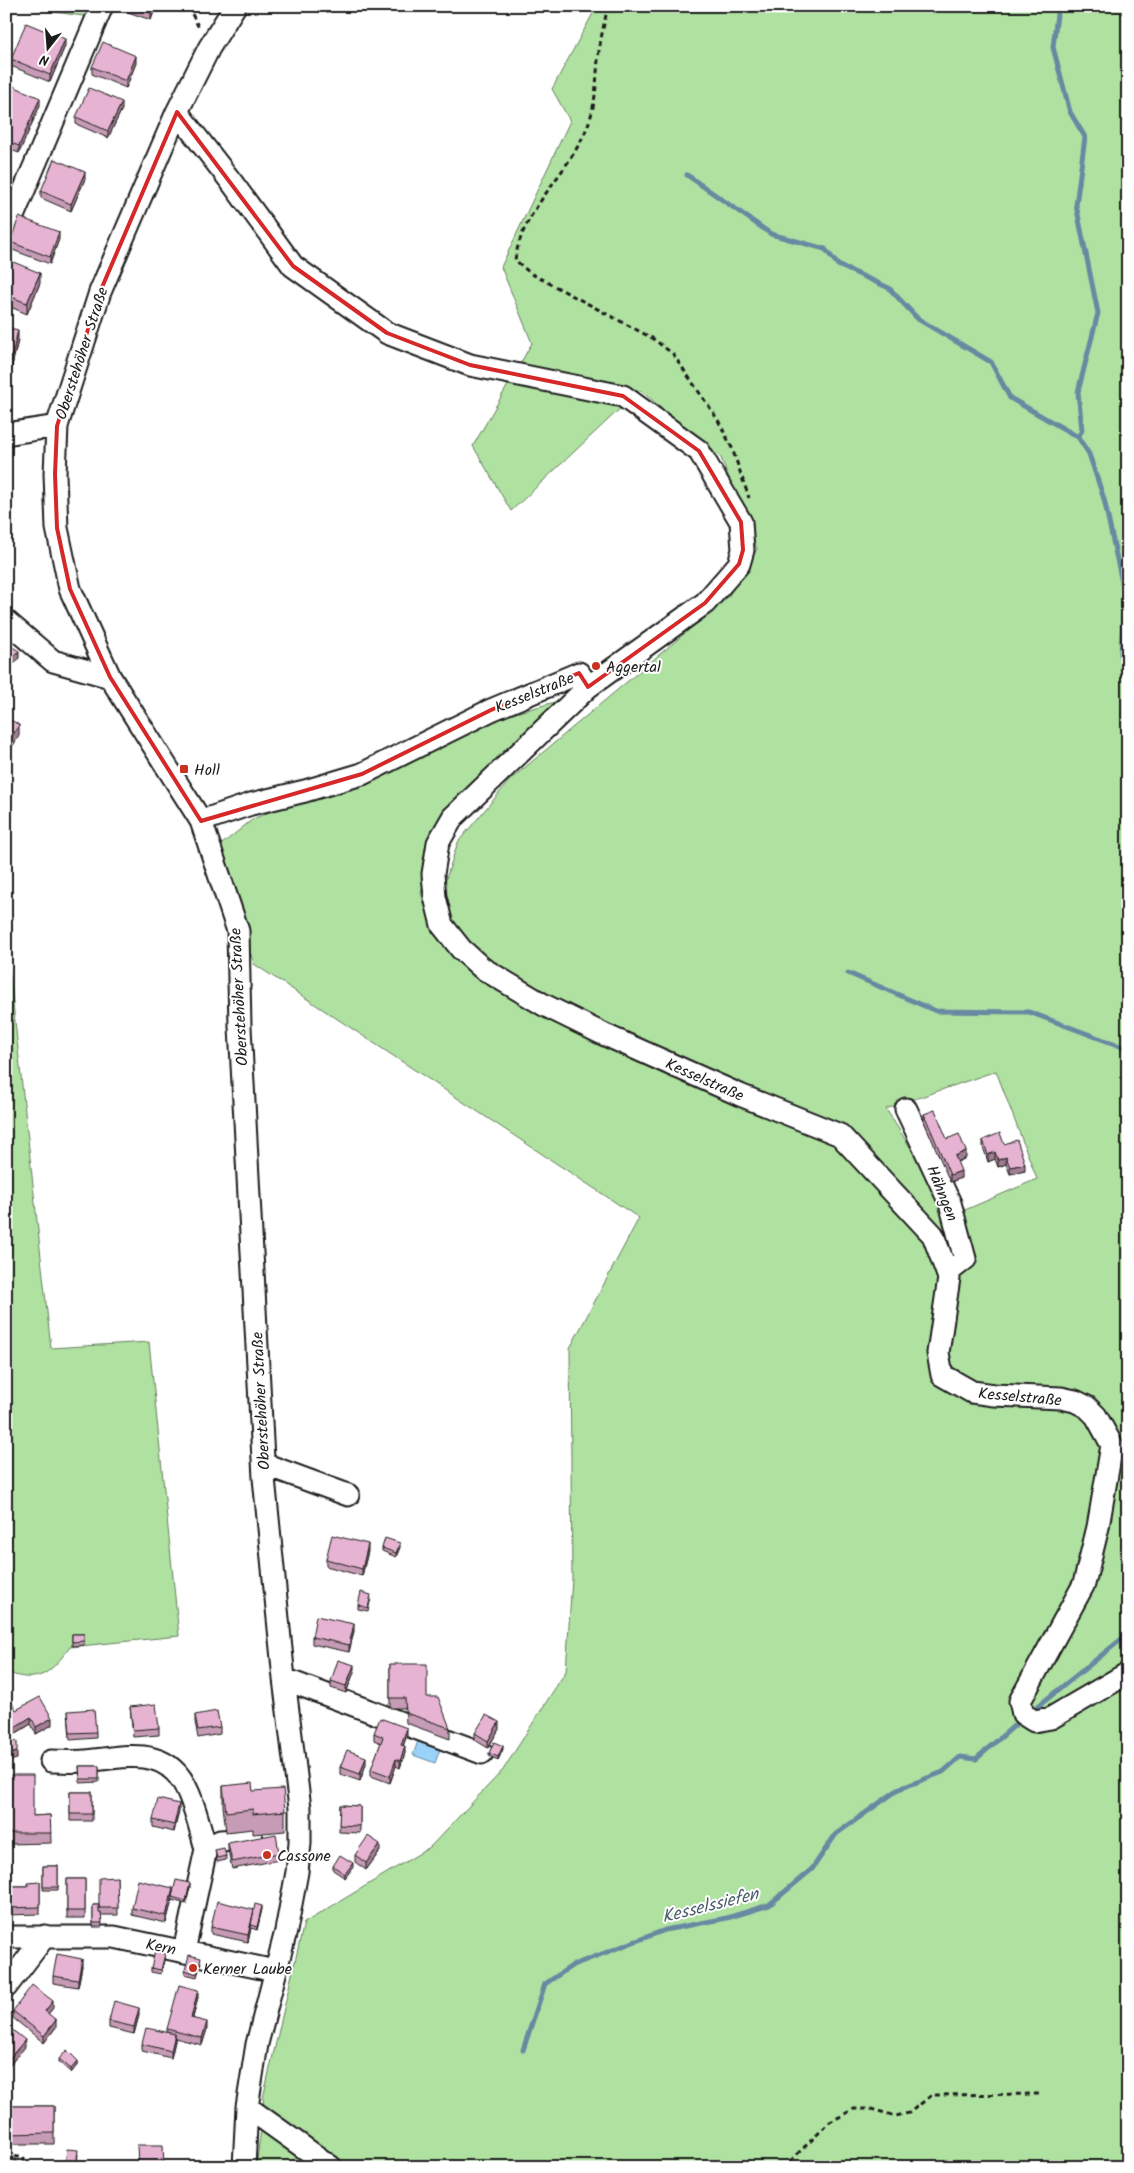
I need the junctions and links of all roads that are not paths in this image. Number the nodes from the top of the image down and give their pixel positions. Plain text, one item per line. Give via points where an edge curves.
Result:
1 (102, 6) edge
2 (235, 6) edge
3 (177, 112) junction
4 (6, 233) edge
5 (57, 426) junction
6 (6, 434) edge
7 (6, 621) edge
8 (110, 677) junction
9 (588, 687) junction
10 (202, 821) junction
11 (906, 1109) dead end
12 (947, 1273) junction
13 (264, 1464) junction
14 (348, 1495) dead end
15 (1124, 1679) edge
16 (284, 1680) junction
17 (482, 1753) dead end
18 (51, 1761) dead end
19 (275, 1797) edge
20 (300, 1808) junction
21 (252, 1839) edge
22 (206, 1849) junction
23 (45, 1936) junction
24 (6, 1937) edge
25 (184, 1951) junction
26 (275, 1971) junction
27 (6, 1987) edge
28 (247, 2107) junction
29 (244, 2167) edge
30 (331, 2167) edge

1 - 4 street
2 - 3 street, Oberstehöher Straße via 209,48
3 - 5 street, Oberstehöher Straße via 100,292
3 - 9 street via 293,266 387,333 470,365 623,396 699,451 741,522 743,550 739,564 706,604
5 - 6 street
5 - 8 street, Oberstehöher Straße via 57,528 70,589
7 - 8 street via 53,661
8 - 10 street, Oberstehöher Straße
9 - 10 street, Kesselstraße via 579,673 491,710 362,774 250,804
9 - 12 street, Kesselstraße via 453,817 438,844 433,874 442,925 482,968 544,1005 731,1091 840,1135 933,1235
10 - 13 street, Oberstehöher Straße via 238,930 240,1027
11 - 12 street, Hähngen via 950,1203 965,1259
12 - 15 street, Kesselstraße via 947,1304 938,1353 942,1375 972,1392 994,1396 1054,1397 1087,1407 1096,1416 1112,1445 1100,1519 1084,1584 1020,1701 1023,1714 1034,1721 1051,1718
13 - 14 street
13 - 16 street, Oberstehöher Straße
16 - 17 street
16 - 20 street, Oberstehöher Straße
18 - 22 street via 133,1755 158,1758 175,1772 189,1792
19 - 20 street
20 - 26 street, Oberstehöher Straße via 298,1872
21 - 22 street via 220,1841
22 - 25 street
23 - 24 street, Kern
23 - 25 street, Kern via 114,1937
23 - 27 street
25 - 26 street, Kern
26 - 28 street, Oberstehöher Straße via 257,2044
28 - 29 street, Oberstehöher Straße
28 - 30 street

